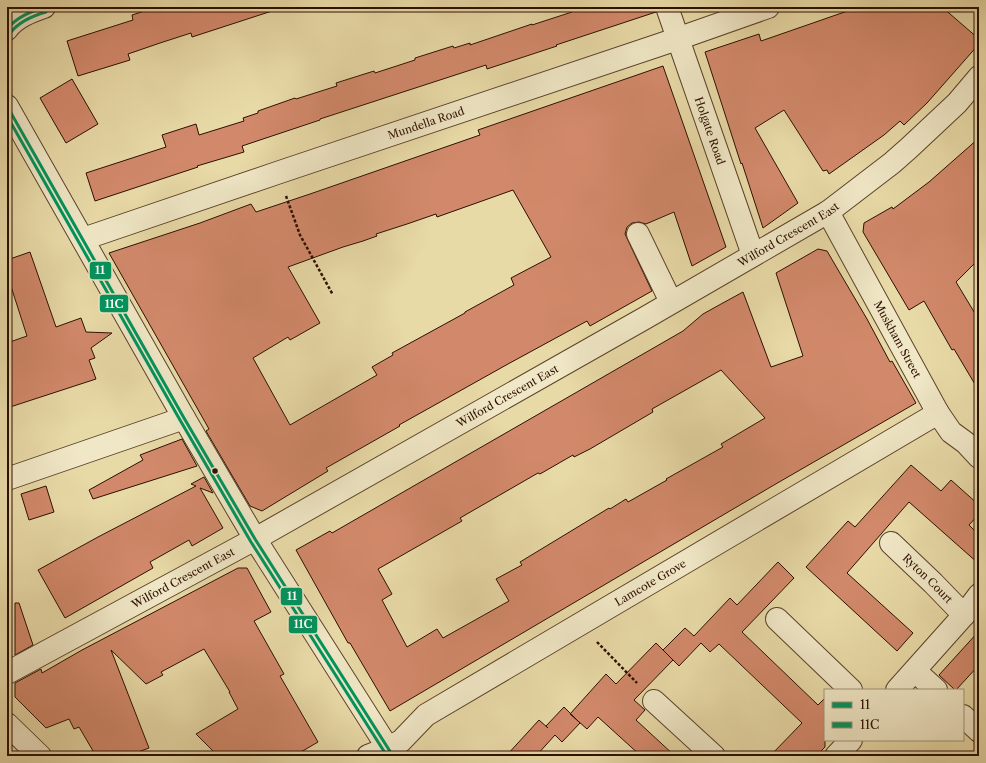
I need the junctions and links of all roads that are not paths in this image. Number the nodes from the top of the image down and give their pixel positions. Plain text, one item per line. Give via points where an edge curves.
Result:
1 (44, 7) edge
2 (667, 7) edge
3 (768, 7) edge
4 (7, 29) edge
5 (677, 39) junction
6 (979, 77) edge
7 (7, 106) edge
8 (828, 212) junction
9 (638, 234) dead end
10 (83, 240) junction
11 (753, 255) junction
12 (671, 302) junction
13 (938, 413) junction
14 (184, 418) junction
15 (979, 458) edge
16 (7, 480) edge
17 (255, 539) junction
18 (891, 543) dead end
19 (979, 595) edge
20 (964, 615) junction
21 (777, 619) dead end
22 (915, 671) junction
23 (7, 673) edge
24 (850, 689) edge
25 (898, 689) edge
26 (935, 689) edge
27 (654, 701) road end
28 (964, 717) edge
29 (7, 724) edge
30 (979, 731) edge
31 (850, 741) edge
32 (390, 752) edge
33 (40, 756) edge
34 (368, 756) edge
35 (714, 756) edge
36 (836, 756) edge

1 - 4 street via 16,19
2 - 5 street, Holgate Road
3 - 5 street, Mundella Road
5 - 10 street, Mundella Road
5 - 11 street, Holgate Road
6 - 8 street, Wilford Crescent East via 909,148
7 - 10 street
8 - 11 street, Wilford Crescent East
8 - 13 street, Muskham Street
9 - 12 street
10 - 14 street
11 - 12 street, Wilford Crescent East
12 - 17 street, Wilford Crescent East
13 - 15 street, Muskham Street via 951,432 966,443
13 - 32 street, Lamcote Grove via 426,715
14 - 16 street
14 - 17 street
17 - 23 street, Wilford Crescent East
17 - 32 street
18 - 20 street, Ryton Court
19 - 20 street
20 - 22 street
21 - 24 street
22 - 25 street
22 - 26 street
27 - 35 street
28 - 30 street
29 - 33 street
31 - 36 street
32 - 34 street, Lamcote Grove

